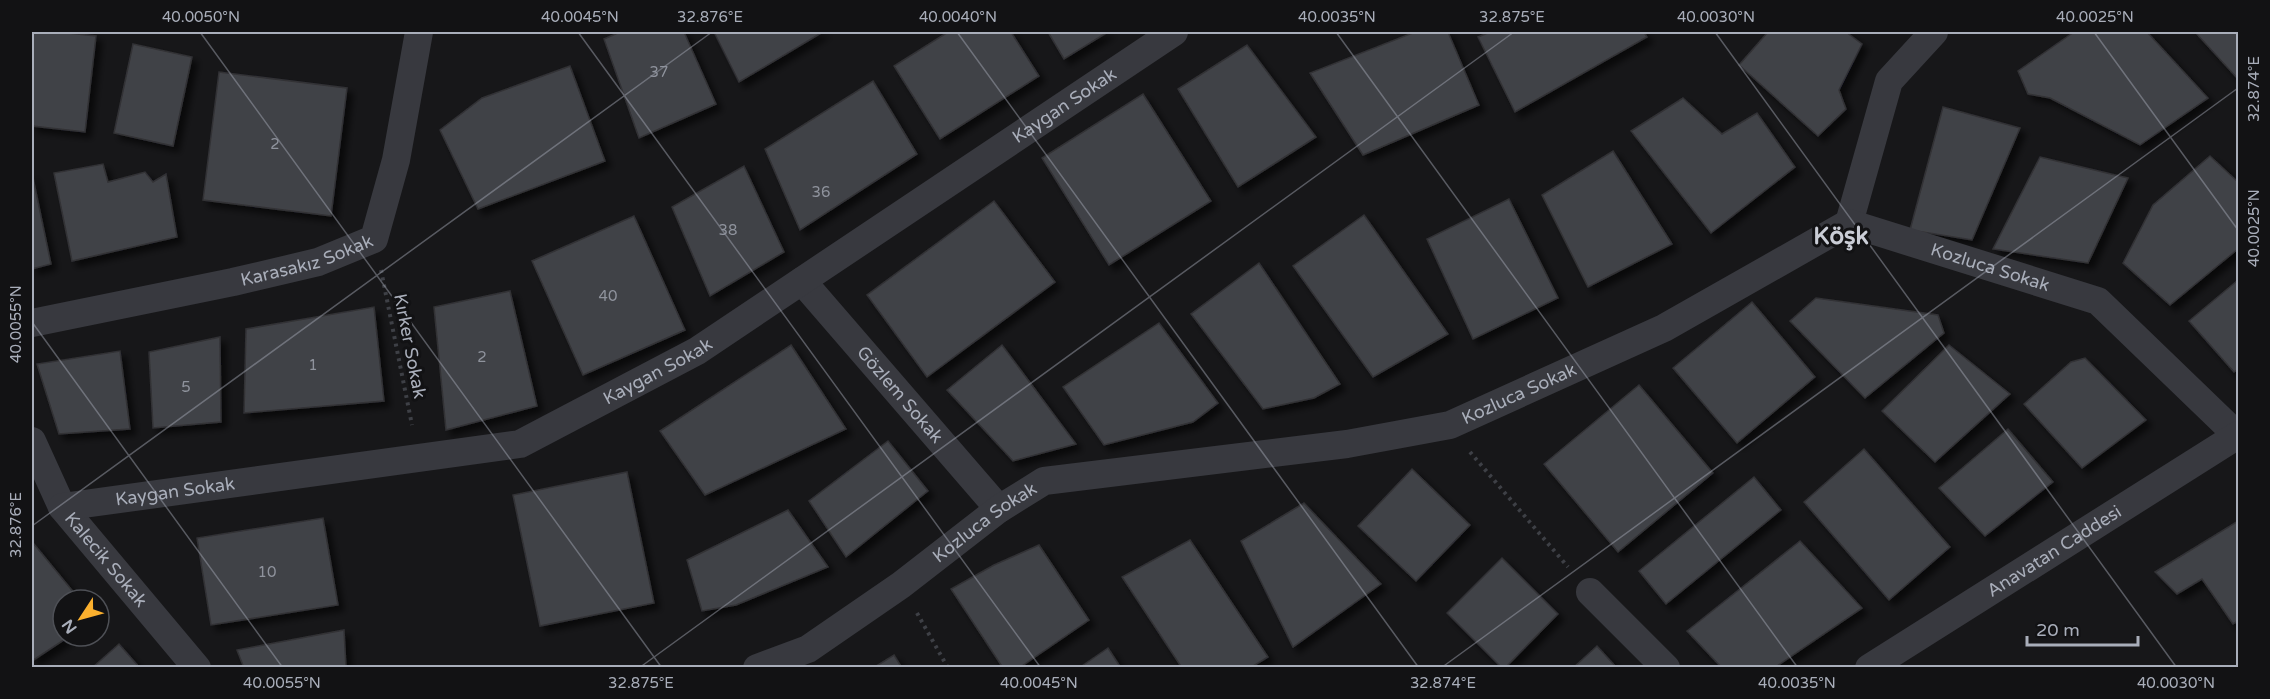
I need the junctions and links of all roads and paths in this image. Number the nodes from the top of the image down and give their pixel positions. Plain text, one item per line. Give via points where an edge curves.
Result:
1 (419, 32) edge
2 (1174, 32) edge
3 (1934, 32) edge
4 (1849, 223) junction
5 (374, 239) junction
6 (802, 281) junction
7 (32, 323) edge
8 (1450, 424) junction
9 (2238, 436) edge
10 (32, 441) edge
11 (418, 458) junction
12 (62, 507) junction
13 (999, 509) junction
14 (901, 585) junction
15 (1590, 592) joint
16 (197, 668) edge
17 (757, 668) edge
18 (948, 668) edge
19 (1666, 668) edge
20 (1869, 668) edge

1 - 5 street, Karasakız Sokak via 396,160
2 - 6 street, Kaygan Sokak
3 - 4 street via 1889,81
4 - 8 street, Kozluca Sokak via 1664,328
4 - 9 street, Kozluca Sokak via 2098,301
5 - 7 street, Karasakız Sokak via 318,262
5 - 11 path, Kırker Sokak
6 - 11 street, Kaygan Sokak via 697,351 520,444
6 - 13 street, Gözlem Sokak
8 - 13 street, Kozluca Sokak via 1347,444 1044,481
8 - 15 path via 1480,465
9 - 20 street, Anavatan Caddesi
10 - 12 street, Kalecik Sokak
11 - 12 street, Kaygan Sokak
12 - 16 street, Kalecik Sokak
13 - 14 street, Kozluca Sokak
14 - 17 street, Kozluca Sokak via 808,649
14 - 18 path
15 - 19 street

